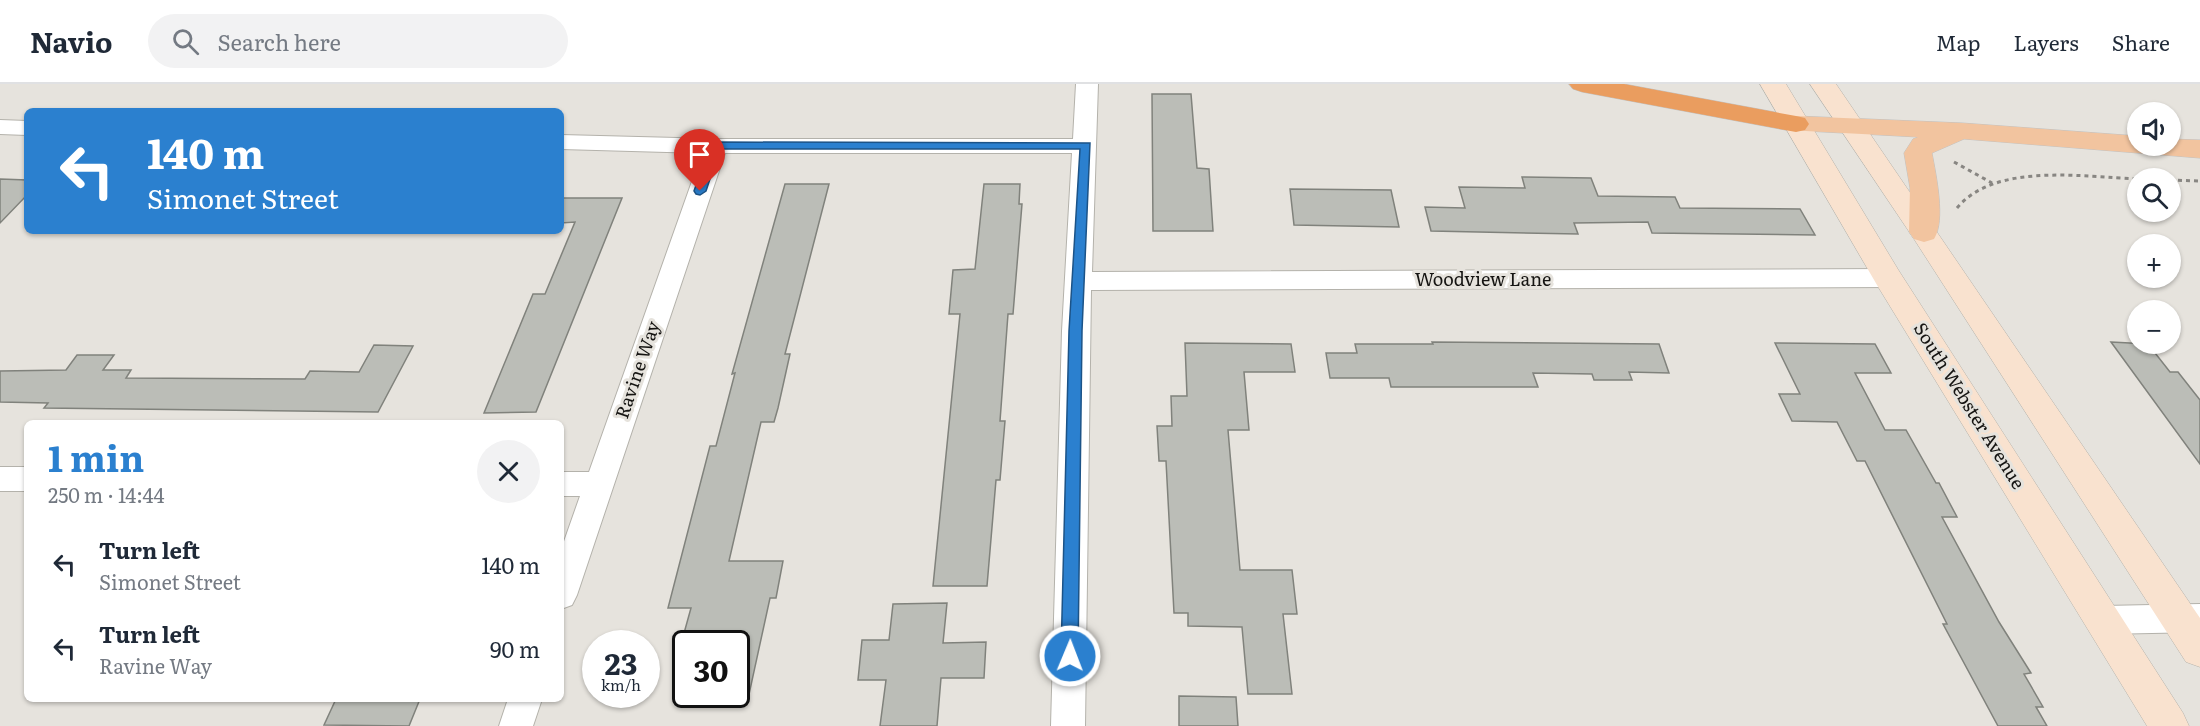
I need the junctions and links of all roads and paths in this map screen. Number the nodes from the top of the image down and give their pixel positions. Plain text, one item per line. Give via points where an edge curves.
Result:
1 (1087, 84) edge
2 (1582, 84) edge
3 (1773, 84) edge
4 (1823, 84) edge
5 (1796, 124) junction
6 (0, 127) edge
7 (24, 128) edge
8 (1852, 128) junction
9 (1962, 131) junction
10 (564, 142) edge
11 (2127, 143) edge
12 (716, 146) junction
13 (1086, 146) junction
14 (2181, 148) edge
15 (2200, 149) edge
16 (1954, 162) dead end
17 (2127, 179) edge
18 (2181, 180) edge
19 (2200, 181) edge
20 (1992, 183) junction
21 (1954, 211) dead end
22 (1924, 232) junction
23 (1888, 278) junction
24 (1079, 281) junction
25 (0, 479) edge
26 (24, 479) edge
27 (564, 484) edge
28 (599, 484) junction
29 (564, 586) edge
30 (2190, 618) edge
31 (2104, 620) junction
32 (2200, 650) edge
33 (524, 702) edge
34 (516, 726) edge
35 (1068, 726) edge
36 (2169, 726) edge

1 - 13 street
2 - 5 highway
3 - 5 main road, South Webster Avenue
4 - 8 main road
5 - 8 main road
5 - 23 main road, South Webster Avenue
6 - 7 street
8 - 9 main road
8 - 22 main road
9 - 11 main road
9 - 22 main road via 1938,137 1923,145 1918,153 1924,188
10 - 12 street
12 - 13 street
12 - 28 street, Ravine Way
13 - 24 street
14 - 15 main road
16 - 20 path
17 - 20 path via 2024,178
18 - 19 path
20 - 21 path via 1969,195
22 - 30 main road
23 - 24 street, Woodview Lane
23 - 31 main road, South Webster Avenue
24 - 35 street
25 - 26 street
27 - 28 street
28 - 29 street, Ravine Way
30 - 31 street
30 - 32 main road
31 - 36 main road, South Webster Avenue
33 - 34 street

